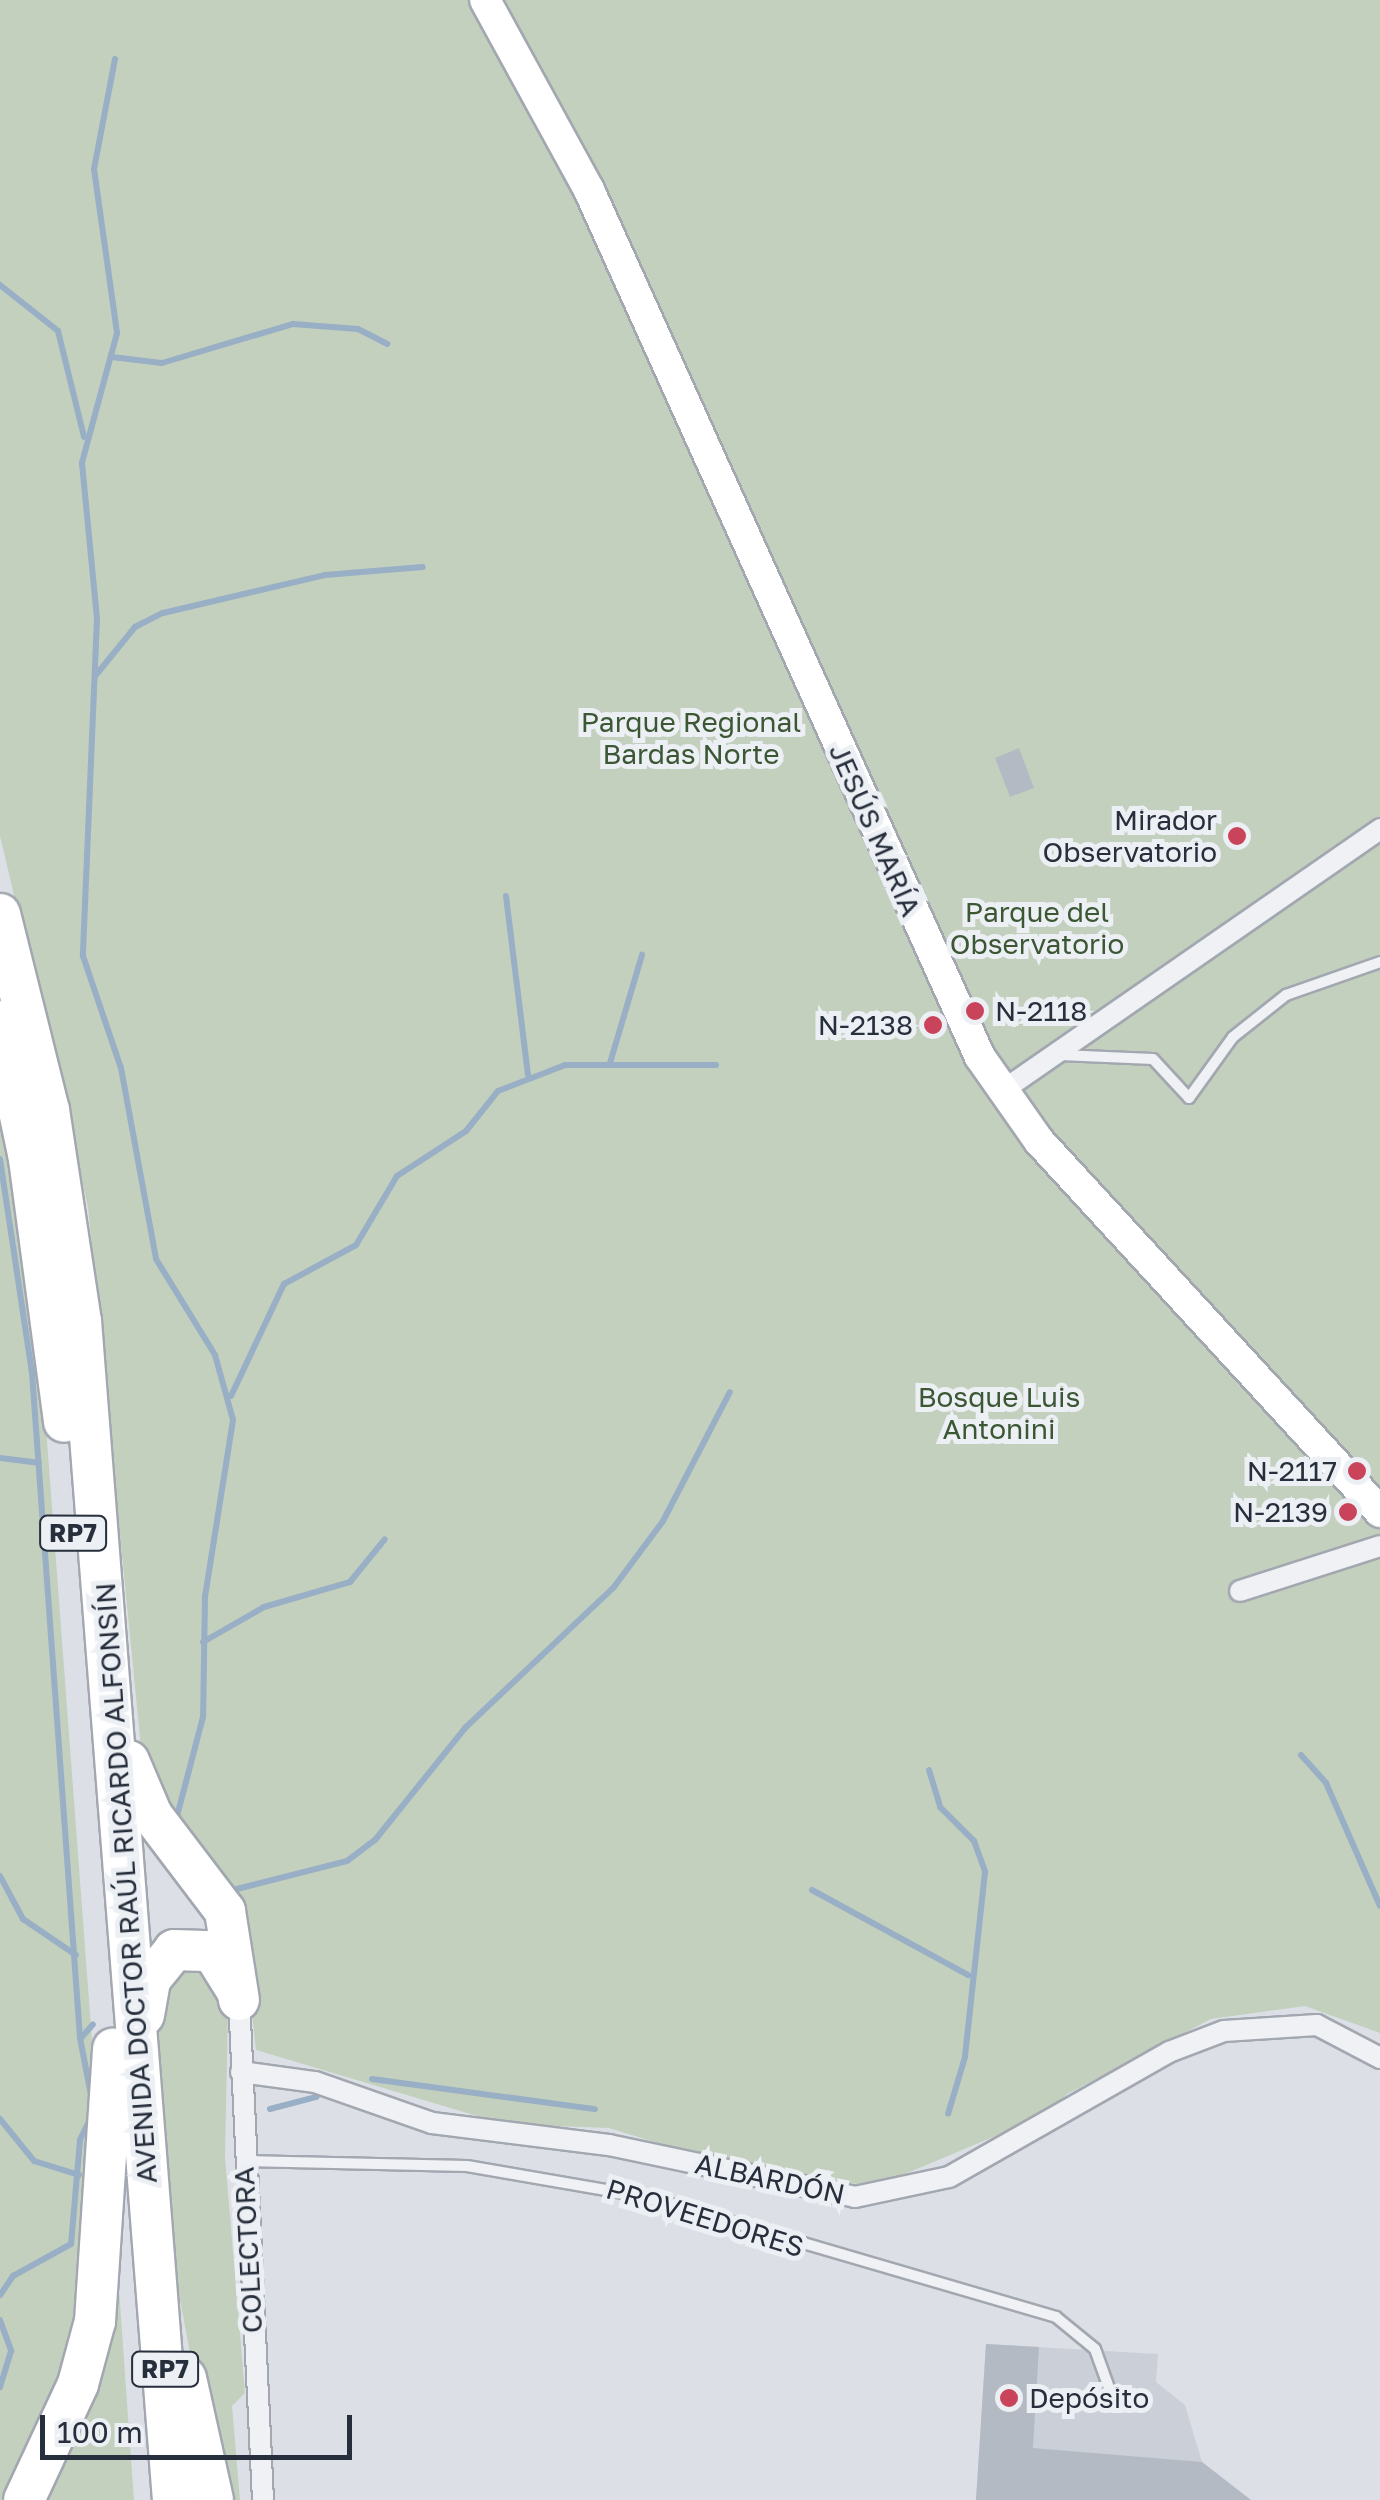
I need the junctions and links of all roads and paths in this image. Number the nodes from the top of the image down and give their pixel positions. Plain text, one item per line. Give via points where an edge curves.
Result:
1 (485, 0) edge
2 (1380, 829) edge
3 (0, 914) edge
4 (1380, 962) edge
5 (0, 1021) edge
6 (1054, 1054) junction
7 (1002, 1091) junction
8 (1380, 1512) edge
9 (1380, 1546) edge
10 (1240, 1591) dead end
11 (110, 1674) junction
12 (239, 2000) junction
13 (126, 2056) junction
14 (1380, 2058) edge
15 (241, 2072) junction
16 (242, 2161) junction
17 (154, 2238) junction
18 (1114, 2399) dead end
19 (24, 2500) edge
20 (148, 2500) edge
21 (173, 2500) edge
22 (212, 2500) edge
23 (263, 2500) edge

1 - 7 main road, JESÚS MARÍA via 589,190 946,990
2 - 6 street
3 - 11 highway, AVENIDA DOCTOR RAÚL RICARDO ALFONSÍN / RP7 via 49,1110 76,1280
4 - 6 lane via 1286,995 1232,1037 1189,1098 1153,1059
5 - 13 highway, AVENIDA DOCTOR RAÚL RICARDO ALFONSÍN / RP7 via 59,1377
6 - 7 street
7 - 8 main road, JESÚS MARÍA
9 - 10 street
11 - 12 highway via 144,1802 231,1927
11 - 13 highway, AVENIDA DOCTOR RAÚL RICARDO ALFONSÍN / RP7
12 - 13 highway via 222,1958 200,1947 174,1950 150,1980
12 - 15 street, COLECTORA
13 - 17 highway, AVENIDA DOCTOR RAÚL RICARDO ALFONSÍN / RP7
13 - 19 highway via 95,2321 78,2384
13 - 20 highway, AVENIDA DOCTOR RAÚL RICARDO ALFONSÍN / RP7
14 - 15 street, ALBARDÓN via 1317,2025 1224,2031 1169,2052 949,2178 855,2197 609,2145 432,2123 306,2080
15 - 16 street, COLECTORA
16 - 18 lane, PROVEEDORES via 467,2166 646,2197 1056,2317 1096,2349
16 - 23 street, COLECTORA
17 - 21 highway, AVENIDA DOCTOR RAÚL RICARDO ALFONSÍN / RP7
17 - 22 highway

